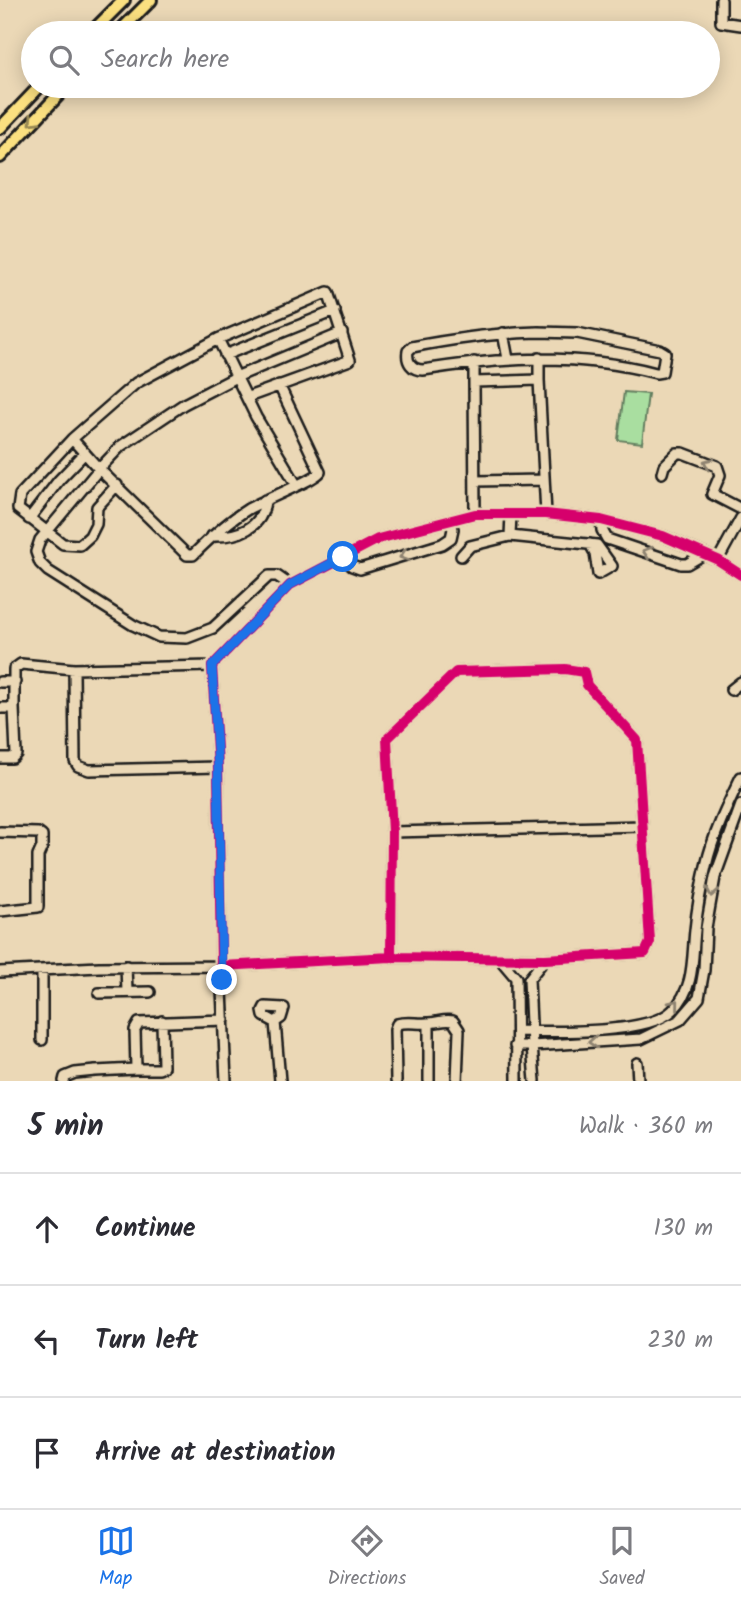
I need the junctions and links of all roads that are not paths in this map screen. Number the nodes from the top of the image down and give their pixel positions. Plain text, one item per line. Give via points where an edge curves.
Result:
1 (124, 0) edge
2 (151, 0) edge
3 (720, 0) edge
4 (103, 21) edge
5 (130, 21) edge
6 (741, 24) edge
7 (29, 98) edge
8 (56, 98) edge
9 (0, 128) edge
10 (0, 158) edge
11 (335, 312) junction
12 (342, 333) junction
13 (503, 333) junction
14 (218, 339) junction
15 (225, 355) junction
16 (539, 358) junction
17 (508, 359) junction
18 (474, 362) junction
19 (236, 377) junction
20 (539, 380) junction
21 (474, 382) junction
22 (279, 385) junction
23 (247, 397) junction
24 (72, 439) junction
25 (85, 453) junction
26 (99, 468) junction
27 (662, 474) dead end
28 (543, 480) junction
29 (475, 481) junction
30 (296, 484) junction
31 (117, 485) junction
32 (265, 500) junction
33 (741, 509) edge
34 (475, 514) junction
35 (511, 514) junction
36 (546, 514) junction
37 (741, 518) edge
38 (29, 519) junction
39 (601, 520) junction
40 (450, 522) junction
41 (47, 532) junction
42 (212, 536) junction
43 (510, 536) junction
44 (590, 544) junction
45 (704, 554) junction
46 (461, 555) dead end
47 (343, 557) junction
48 (718, 560) junction
49 (741, 575) edge
50 (290, 585) junction
51 (212, 666) junction
52 (74, 669) junction
53 (0, 682) edge
54 (15, 682) junction
55 (741, 682) edge
56 (731, 690) dead end
57 (0, 708) edge
58 (15, 708) junction
59 (0, 758) edge
60 (218, 767) junction
61 (741, 777) edge
62 (741, 805) edge
63 (643, 826) junction
64 (0, 832) edge
65 (392, 832) junction
66 (0, 911) edge
67 (391, 957) junction
68 (500, 959) junction
69 (545, 959) junction
70 (126, 966) junction
71 (221, 966) junction
72 (42, 970) junction
73 (0, 972) edge
74 (516, 978) junction
75 (529, 979) junction
76 (127, 992) junction
77 (150, 992) dead end
78 (99, 993) dead end
79 (224, 1020) junction
80 (162, 1021) junction
81 (275, 1022) dead end
82 (429, 1024) junction
83 (517, 1031) junction
84 (533, 1031) junction
85 (42, 1040) dead end
86 (515, 1046) junction
87 (532, 1046) junction
88 (637, 1063) dead end
89 (136, 1069) junction
90 (116, 1076) edge
91 (64, 1081) edge
92 (226, 1081) edge
93 (280, 1081) edge
94 (396, 1081) edge
95 (429, 1081) edge
96 (457, 1081) edge
97 (517, 1081) edge
98 (535, 1081) edge
99 (638, 1081) edge

1 - 4 main road
2 - 5 main road
3 - 6 street via 721,22
7 - 9 main road
8 -> 10 main road
11 - 12 street
11 - 14 street via 328,292
11 - 15 street
12 - 19 street
12 - 22 street via 350,360
13 - 16 street via 577,333 665,353 664,369 656,373
13 - 17 street
13 - 18 street via 412,347 407,356 416,370
14 - 15 street
14 - 24 street via 136,383
15 - 19 street
16 - 17 street
16 - 20 street
17 - 18 street
18 - 21 street
19 - 23 street
19 - 26 street via 184,404 121,446
20 - 21 street
20 - 28 street
21 - 29 street
22 - 23 street
22 - 30 street via 320,472
23 - 30 street
24 - 25 street
24 - 38 street via 20,495 18,509
25 - 26 street
25 - 38 street
26 - 31 street
26 - 41 street
33 -> 27 street via 712,494 720,475 717,466 677,453
28 - 29 street
28 - 36 street
29 - 34 street
30 - 32 street
31 - 41 street via 97,507 96,524 80,545 64,544
31 - 42 street via 187,555 193,555
32 - 42 street
32 - 42 street via 256,524 241,534
34 - 35 street
34 - 40 street
35 - 36 street
35 - 43 street
36 - 39 street
37 - 48 street
38 - 41 street
39 - 45 street via 663,536
45 -> 39 street via 681,564 607,539
40 - 47 street via 378,539
40 -> 47 street via 451,538 442,544 359,569
41 - 50 street via 36,552 48,571 159,637 187,638 213,628 269,576
43 - 44 street
43 - 46 street via 470,546
44 - 44 street via 595,553 598,575 612,566 597,545
45 - 48 street
47 - 50 street
48 - 49 street
50 - 51 street
51 - 52 street
51 - 60 street
52 - 54 street via 21,664 14,669
52 - 60 street via 78,766 89,770
53 - 54 street
54 - 58 street
55 - 56 street
57 - 58 street
58 - 59 street via 16,754
60 - 71 street
84 -> 61 street via 638,1027 673,1012 694,967 706,866
62 -> 87 street via 715,877 699,998 680,1020 640,1039
63 - 65 street
63 - 65 street via 637,740 587,685 584,672 565,669 456,672 387,739
63 - 69 street via 650,942 645,953
64 - 66 street via 38,833 43,842 38,856 37,907
65 - 67 street
67 - 68 street
67 - 71 street
68 - 69 street
68 - 74 street
69 - 75 street
70 - 71 street
70 - 72 street
70 - 76 street
71 - 79 street
72 - 73 street
72 - 85 street
74 - 75 street
74 - 83 street
75 - 84 street
76 - 77 street
76 - 78 street
79 - 80 street
79 - 92 street
80 - 89 street via 136,1026
80 - 89 street via 163,1067
81 - 93 street
82 - 94 street via 397,1024
82 - 95 street
82 - 96 street via 445,1020 457,1025
83 - 84 street
83 - 86 street
84 - 87 street
86 - 87 street
86 - 97 street
87 - 98 street
88 - 99 street
89 - 90 street
90 - 91 street via 75,1073

